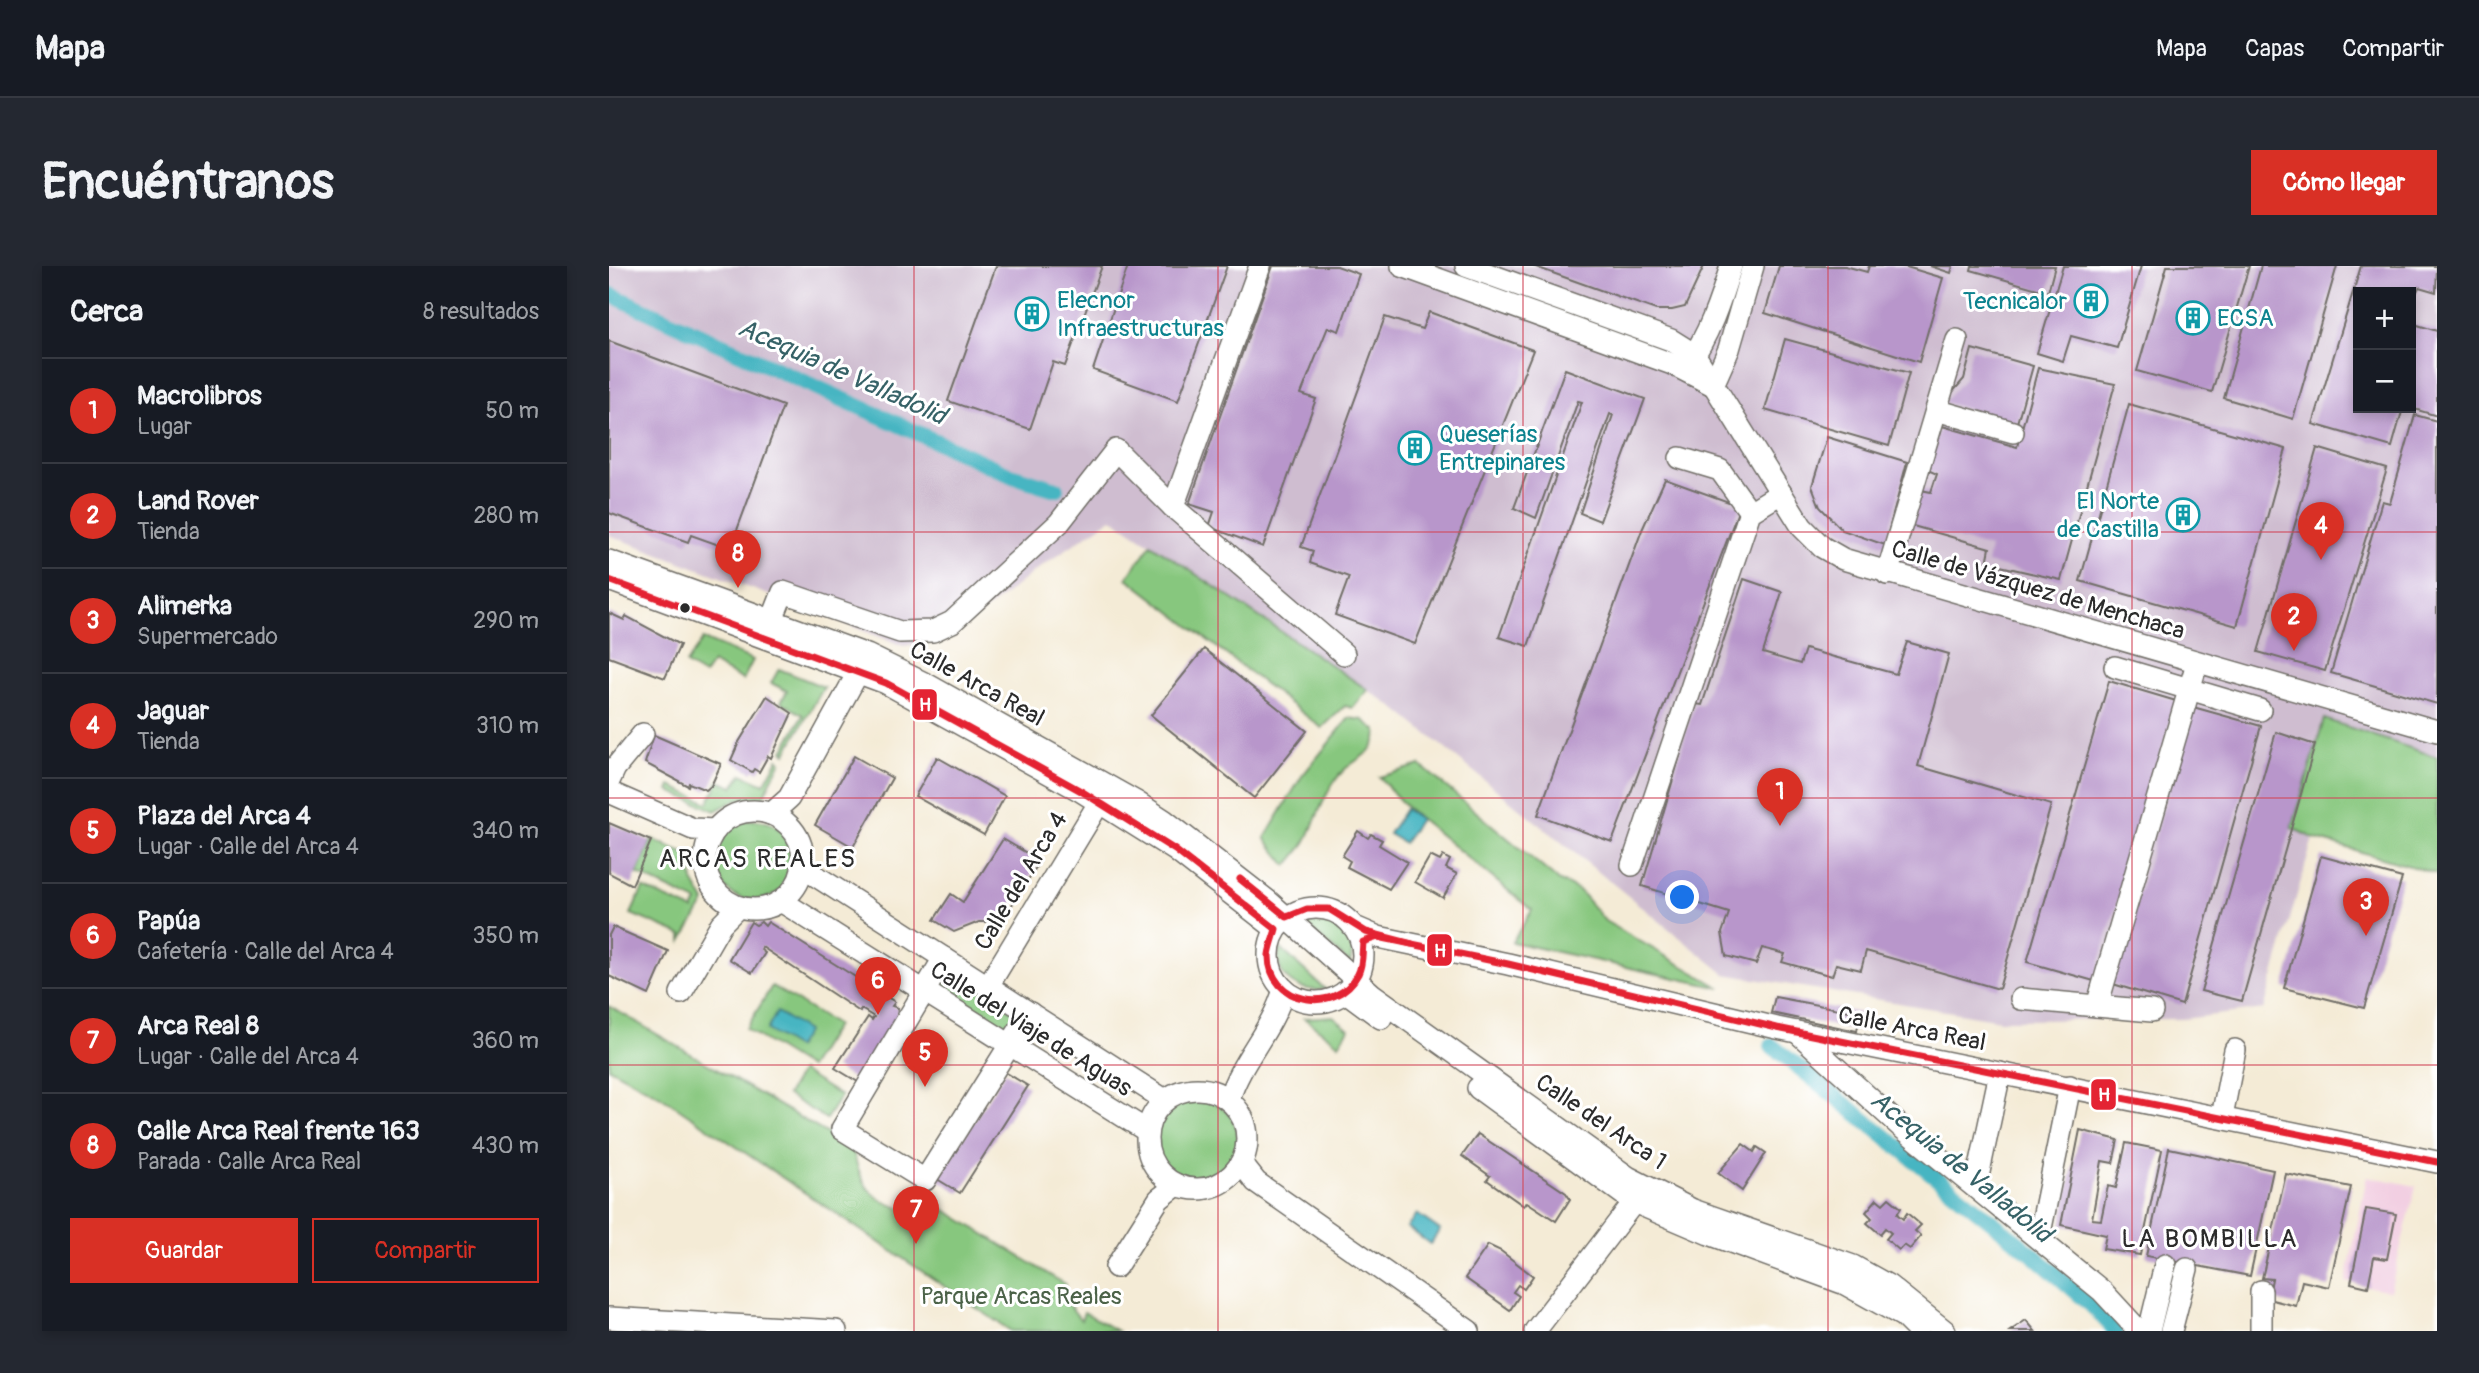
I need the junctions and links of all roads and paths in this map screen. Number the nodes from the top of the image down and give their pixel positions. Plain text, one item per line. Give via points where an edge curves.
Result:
1 (1260, 266) edge
2 (1402, 266) edge
3 (1466, 266) edge
4 (1731, 266) edge
5 (1753, 266) edge
6 (1957, 340) dead end
7 (1689, 363) junction
8 (1713, 385) junction
9 (1936, 410) junction
10 (2013, 432) dead end
11 (1681, 458) dead end
12 (1781, 493) junction
13 (1173, 506) junction
14 (1750, 512) junction
15 (609, 561) edge
16 (1887, 574) junction
17 (609, 580) edge
18 (772, 620) junction
19 (1344, 654) dead end
20 (863, 663) junction
21 (2197, 663) junction
22 (2115, 667) dead end
23 (2189, 689) junction
24 (2260, 710) dead end
25 (2435, 732) edge
26 (642, 734) dead end
27 (609, 780) edge
28 (609, 792) edge
29 (1099, 803) junction
30 (778, 818) junction
31 (705, 835) junction
32 (1632, 865) dead end
33 (802, 867) junction
34 (781, 901) junction
35 (732, 904) junction
36 (1281, 923) junction
37 (1366, 935) junction
38 (944, 958) junction
39 (988, 986) junction
40 (1352, 986) junction
41 (924, 992) junction
42 (681, 993) dead end
43 (1290, 994) junction
44 (2021, 999) dead end
45 (2097, 1006) junction
46 (2152, 1011) dead end
47 (1030, 1013) junction
48 (1797, 1032) junction
49 (1009, 1046) junction
50 (2235, 1051) dead end
51 (2000, 1073) junction
52 (2070, 1086) junction
53 (1227, 1090) junction
54 (1165, 1100) junction
55 (2222, 1117) junction
56 (1147, 1131) junction
57 (2437, 1163) edge
58 (1237, 1169) junction
59 (1170, 1181) junction
60 (1976, 1186) junction
61 (1635, 1202) junction
62 (2039, 1238) junction
63 (2165, 1265) dead end
64 (1116, 1267) dead end
65 (2187, 1269) dead end
66 (2261, 1292) dead end
67 (609, 1318) edge
68 (836, 1331) edge
69 (1469, 1331) edge
70 (1535, 1331) edge
71 (1918, 1331) edge
72 (1945, 1331) edge
73 (2139, 1331) edge
74 (2149, 1331) edge
75 (2171, 1331) edge
76 (2261, 1331) edge

1 - 13 street
2 - 7 street
3 - 7 street, Calle de Vázquez de Menchaca via 1671,340
4 - 7 street via 1718,311
5 - 8 street via 1729,349
6 - 9 street
7 - 8 street, Calle de Vázquez de Menchaca
8 - 12 street, Calle de Vázquez de Menchaca
9 - 10 street
9 - 16 street
11 - 14 street via 1720,470
12 - 14 street
12 - 16 street, Calle de Vázquez de Menchaca via 1802,527 1822,547
13 - 18 street via 1116,450 1059,523 952,622 933,631 900,632 783,592
13 - 19 street
14 - 32 street
15 - 18 street, Calle Arca Real
16 - 21 street, Calle de Vázquez de Menchaca
17 - 20 street, Calle Arca Real
18 - 20 street, Calle Arca Real
20 - 29 street, Calle Arca Real
20 - 30 street
20 - 36 street, Calle Arca Real via 927,685 1138,803 1164,820
21 - 23 street
21 - 25 street, Calle de Vázquez de Menchaca
22 - 23 street
23 - 24 street
23 - 45 street
26 - 27 street
28 - 31 street
29 - 36 street, Calle Arca Real
29 - 39 street, Calle del Arca 4
30 - 31 street via 741,813
30 - 33 street via 799,842
31 - 35 street via 710,882
33 - 34 street via 799,880
33 - 38 street, Calle del Viaje de Aguas
34 - 35 street via 760,909
34 - 41 street, Calle del Viaje de Aguas
35 - 42 street
36 - 37 street, Calle Arca Real via 1308,907 1327,908
36 - 40 street, Calle Arca Real
36 - 43 street via 1271,940 1269,963
37 - 40 street via 1362,970
37 - 48 street, Calle Arca Real
38 - 39 street, Calle del Viaje de Aguas
38 - 41 street, Calle del Arca 4
39 - 47 street, Calle del Viaje de Aguas
40 - 43 street via 1323,1002
40 - 61 street, Calle del Arca 1
40 - 72 street, Calle del Arca 1 via 1628,1177 1693,1210 1853,1266 1889,1286
41 - 49 street, Calle del Viaje de Aguas
41 - 49 street, Calle del Arca 4 via 842,1129 925,1180
43 - 53 street
44 - 45 street
45 - 46 street
47 - 49 street, Calle del Arca 4
47 - 54 street, Calle del Viaje de Aguas
48 - 51 street, Calle Arca Real
48 - 60 street via 1900,1126
49 - 56 street, Calle del Viaje de Aguas
50 - 55 street
51 - 52 street, Calle Arca Real
51 - 60 street
52 - 55 street, Calle Arca Real
52 - 62 street
53 - 54 street via 1190,1089
53 - 58 street via 1247,1129 1248,1141
54 - 56 street
55 - 57 street, Calle Arca Real
56 - 59 street via 1150,1156
58 - 59 street via 1212,1187 1188,1189
58 - 69 street
59 - 64 street
60 - 62 street
61 - 70 street
61 - 71 street, Calle del Arca 1 via 1845,1284 1903,1316
62 - 73 street via 2102,1291
63 - 74 street
65 - 75 street
66 - 76 street
67 - 68 street

